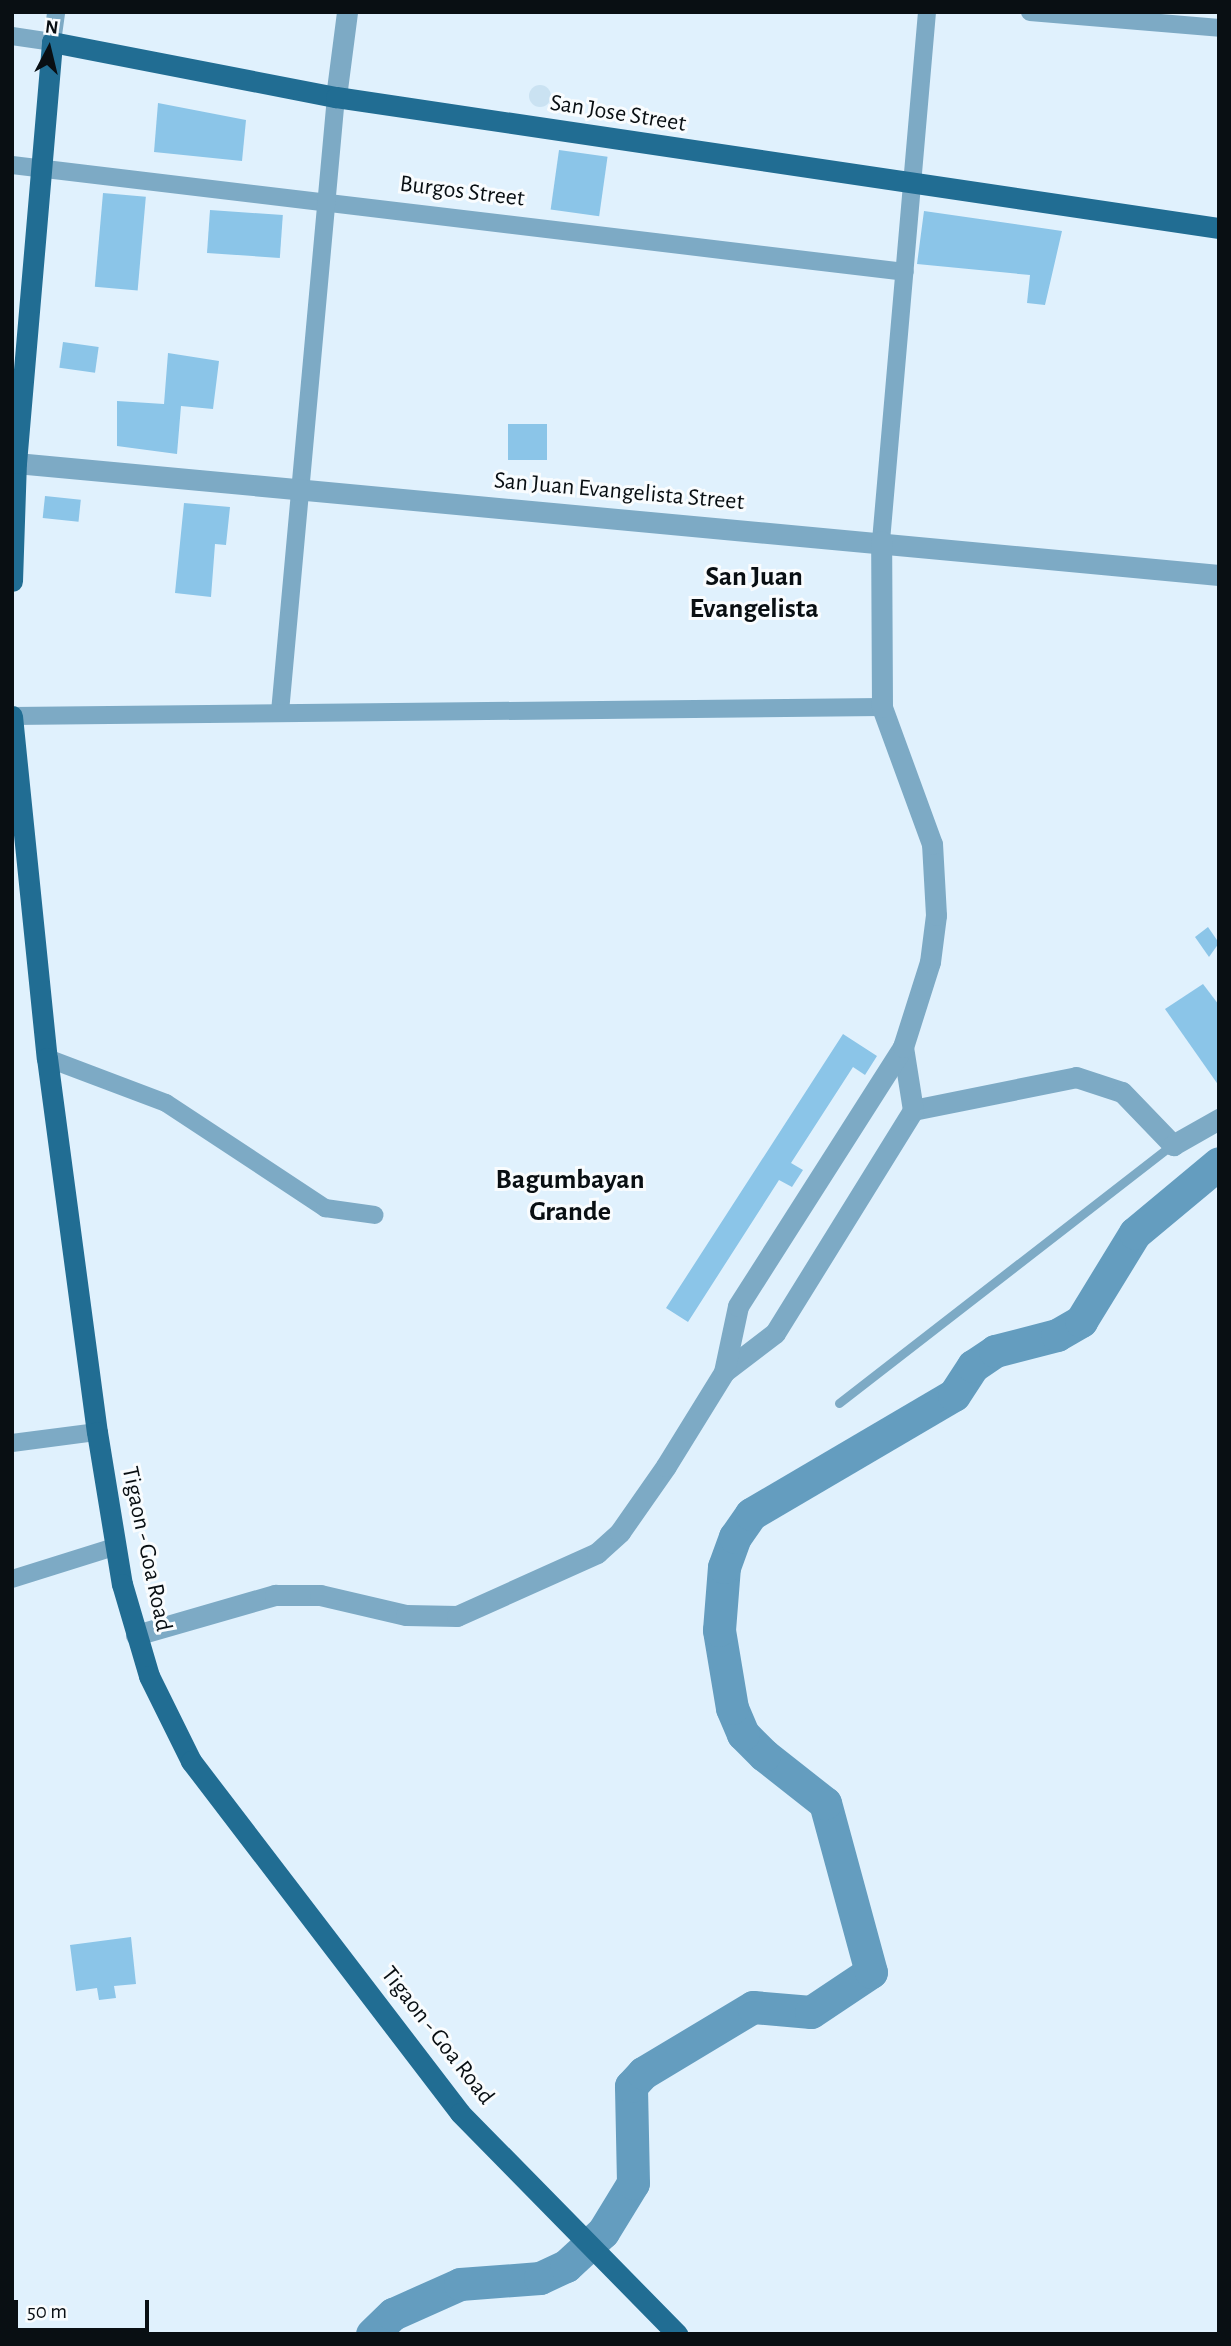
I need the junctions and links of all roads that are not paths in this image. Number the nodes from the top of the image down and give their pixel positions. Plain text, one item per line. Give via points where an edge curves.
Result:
1 (56, 12) edge
2 (346, 12) edge
3 (927, 12) edge
4 (1030, 12) edge
5 (1219, 28) edge
6 (12, 36) edge
7 (52, 43) junction
8 (336, 97) junction
9 (12, 165) edge
10 (41, 168) junction
11 (915, 186) junction
12 (327, 200) junction
13 (1219, 228) edge
14 (905, 272) junction
15 (16, 463) junction
16 (299, 491) junction
17 (881, 541) junction
18 (1219, 575) edge
19 (12, 581) edge
20 (882, 707) junction
21 (280, 712) junction
22 (12, 716) edge
23 (20, 863) edge
24 (904, 1047) junction
25 (47, 1058) junction
26 (913, 1110) junction
27 (1219, 1119) edge
28 (1172, 1145) junction
29 (375, 1215) dead end
30 (724, 1372) junction
31 (839, 1403) dead end
32 (97, 1432) junction
33 (12, 1443) edge
34 (114, 1546) junction
35 (12, 1579) edge
36 (136, 1635) junction
37 (677, 2334) edge

1 - 7 street
2 - 8 street
3 - 11 street
4 - 5 street
6 - 7 street, San Jose Street
7 - 8 main road, San Jose Street
7 - 10 main road
8 - 11 main road, San Jose Street
8 - 12 street
9 - 10 street, Burgos Street
10 - 12 street, Burgos Street
10 - 15 main road
11 - 13 main road, San Jose Street
11 - 14 street
12 - 14 street, Burgos Street
12 - 16 street
14 - 17 street
15 - 16 street, San Juan Evangelista Street
15 - 19 main road
16 - 17 street, San Juan Evangelista Street
16 - 21 street
17 - 18 street, San Juan Evangelista Street
17 - 20 street
20 - 21 street
20 - 24 street via 893,749 926,820 935,873 930,962
21 - 22 street
22 - 23 main road, Tigaon - Goa Road
23 - 25 main road, Tigaon - Goa Road
24 - 26 street
24 - 30 street via 738,1306
25 - 29 street via 166,1103 325,1208
25 - 32 main road, Tigaon - Goa Road
26 - 28 street via 1093,1078 1137,1104
26 - 30 street via 775,1333
27 - 28 street
28 - 31 lane
30 - 36 street via 620,1532 597,1553 538,1582 447,1617 406,1615 320,1595 275,1595
32 - 33 street
32 - 34 main road, Tigaon - Goa Road
34 - 35 street
34 - 36 main road, Tigaon - Goa Road
36 - 37 main road, Tigaon - Goa Road via 163,1710 191,1761 460,2113

